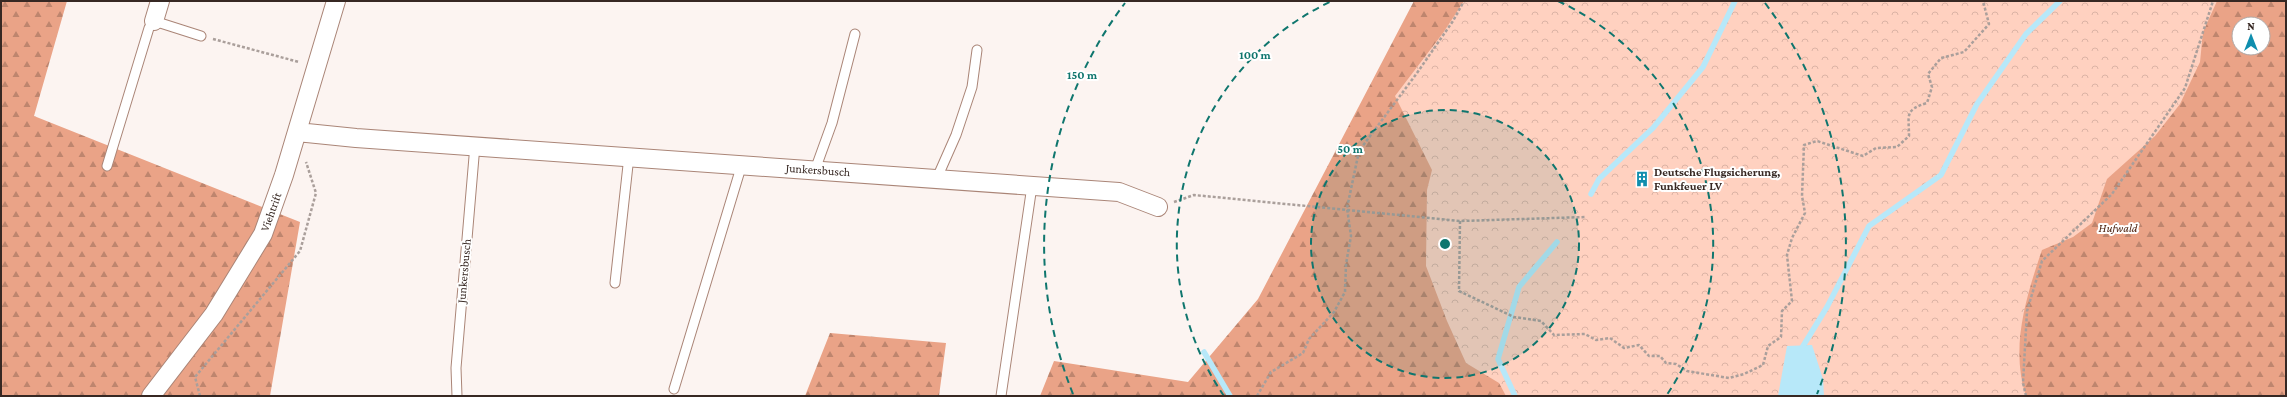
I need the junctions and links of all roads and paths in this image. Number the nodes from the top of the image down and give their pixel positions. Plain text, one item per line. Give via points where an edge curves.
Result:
1 (160, 1) edge
2 (336, 1) edge
3 (1464, 1) edge
4 (1983, 1) edge
5 (2213, 1) edge
6 (154, 21) junction
7 (855, 34) dead end
8 (201, 36) joint
9 (977, 50) dead end
10 (315, 67) junction
11 (297, 132) junction
12 (475, 146) junction
13 (629, 156) junction
14 (305, 159) dead end
15 (742, 164) junction
16 (107, 166) dead end
17 (815, 170) junction
18 (936, 178) junction
19 (1032, 186) junction
20 (1158, 207) joint
21 (1347, 208) junction
22 (1586, 217) dead end
23 (1460, 220) junction
24 (615, 283) dead end
25 (674, 389) dead end
26 (151, 396) edge
27 (200, 396) edge
28 (457, 396) edge
29 (1000, 396) edge
30 (1257, 396) edge
31 (2026, 396) edge

1 - 6 street
2 - 10 street, Viehtrift
3 - 21 path via 1417,73 1359,150
4 - 23 path via 1989,24 1964,52 1941,58 1928,74 1932,87 1927,104 1914,107 1909,114 1909,136 1897,147 1876,148 1863,156 1817,141 1804,145 1802,196 1805,213 1792,238 1787,255 1792,301 1782,311 1781,337 1768,346 1762,365 1744,374 1729,378 1687,371 1676,364 1666,363 1660,356 1649,356 1640,345 1624,348 1610,338 1596,340 1585,334 1554,335 1541,321 1514,317 1459,291
5 - 31 path via 2185,88 2112,194 2042,261 2027,311 2023,383
6 - 8 lane
6 - 16 lane via 149,28
7 - 17 lane via 832,123
8 - 10 path
9 - 18 lane via 972,87 956,135
10 - 11 street, Viehtrift
11 - 12 street, Junkersbusch
11 - 26 street, Viehtrift via 263,234 214,314
12 - 13 street, Junkersbusch
12 - 28 lane, Junkersbusch via 456,368
13 - 15 street, Junkersbusch
13 - 24 lane
14 - 27 path via 316,193 300,251 195,377
15 - 17 street, Junkersbusch
15 - 25 lane
17 - 18 street, Junkersbusch
18 - 19 street, Junkersbusch
19 - 20 street, Junkersbusch via 1119,192
19 - 29 lane
20 - 21 path via 1194,195
21 - 23 path
21 - 30 path via 1351,236 1345,292 1334,312 1309,339 1303,353 1271,372
22 - 23 path

